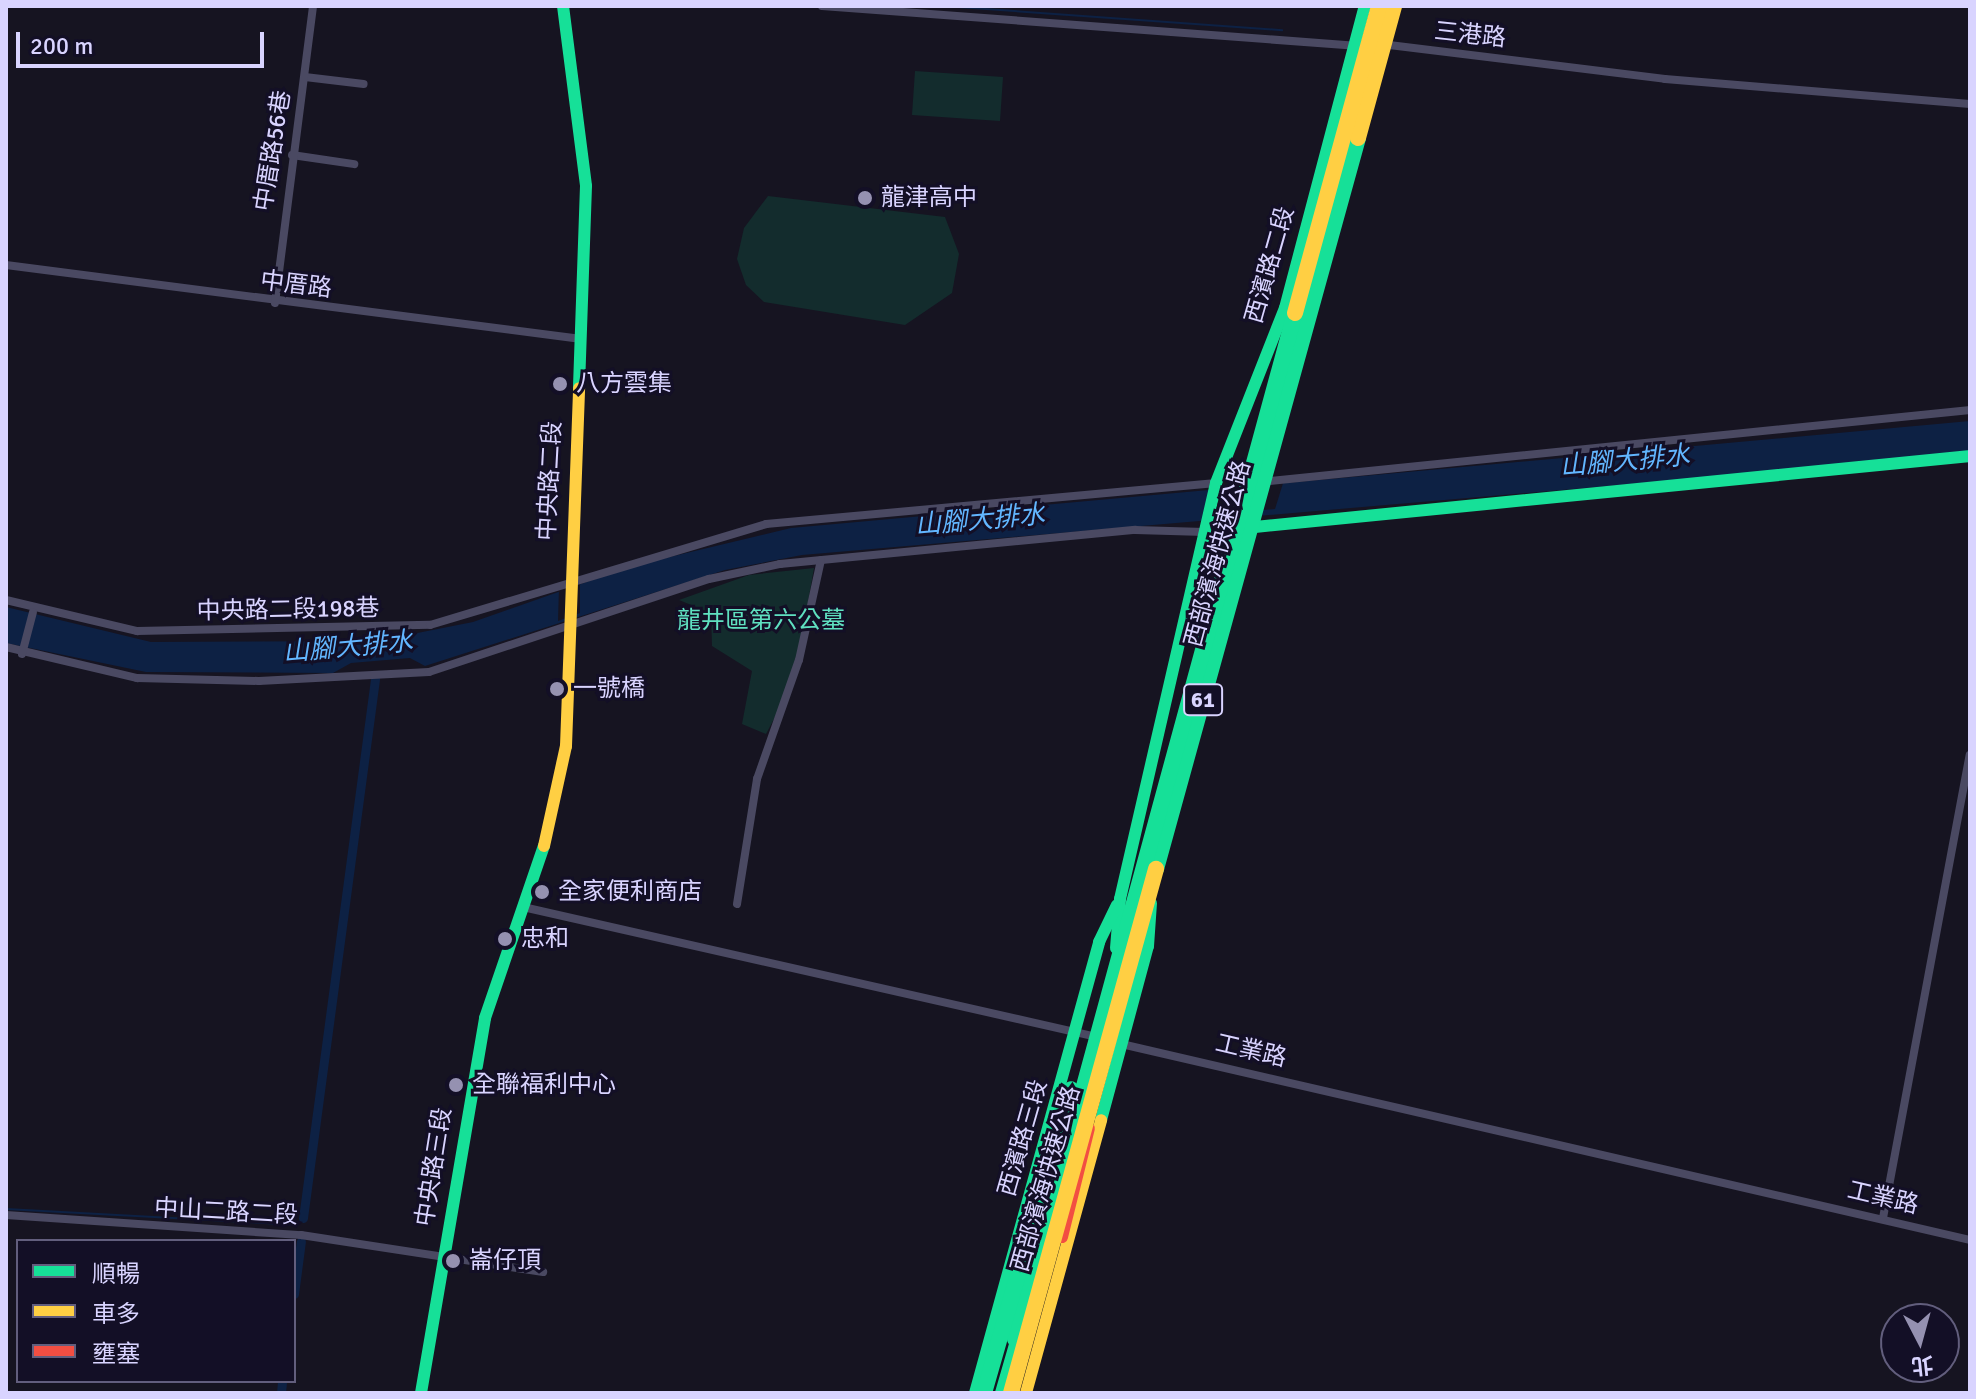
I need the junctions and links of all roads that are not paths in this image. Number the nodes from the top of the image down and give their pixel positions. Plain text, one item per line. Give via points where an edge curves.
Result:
1 (313, 6) edge
2 (563, 6) edge
3 (822, 6) edge
4 (1365, 6) edge
5 (1379, 6) edge
6 (1396, 6) edge
7 (841, 7) edge
8 (1388, 44) junction
9 (1354, 46) junction
10 (305, 77) junction
11 (364, 84) dead end
12 (1970, 104) edge
13 (292, 155) junction
14 (354, 164) dead end
15 (6, 265) edge
16 (275, 303) junction
17 (581, 339) junction
18 (1970, 410) edge
19 (1970, 456) edge
20 (1269, 481) junction
21 (1216, 483) junction
22 (1255, 527) junction
23 (1205, 532) junction
24 (821, 560) junction
25 (569, 583) junction
26 (6, 600) edge
27 (33, 612) junction
28 (568, 631) junction
29 (6, 647) edge
30 (22, 654) junction
31 (1970, 755) edge
32 (1152, 896) junction
33 (1120, 899) junction
34 (737, 904) dead end
35 (523, 907) junction
36 (506, 951) joint
37 (1112, 991) junction
38 (1076, 1034) junction
39 (1098, 1035) junction
40 (1120, 1044) junction
41 (1091, 1107) junction
42 (6, 1215) edge
43 (1883, 1218) junction
44 (1970, 1240) edge
45 (444, 1253) junction
46 (543, 1272) dead end
47 (421, 1393) edge
48 (975, 1393) edge
49 (984, 1393) edge
50 (1001, 1393) edge
51 (1011, 1393) edge
52 (1019, 1393) edge
53 (1026, 1393) edge

1 - 10 street, 中厝路56巷
2 - 17 main road, 中央路二段 via 586,169
3 - 7 street, 三港路
4 - 9 main road, 西濱路二段
5 - 39 main road, 西部濱海快速公路 / 61, bridge
6 - 8 main road
6 - 41 main road, 西部濱海快速公路 / 61, bridge
7 - 9 street, 三港路
8 - 9 street, 三港路
8 - 12 street, 三港路 via 1665,79
8 - 20 main road
9 - 21 main road, 西濱路二段 via 1285,308
10 - 11 street
10 - 13 street, 中厝路56巷
13 - 14 street
13 - 16 street, 中厝路56巷
15 - 16 street, 中厝路
16 - 17 street, 中厝路
17 - 25 main road, 中央路二段
18 - 20 street
19 - 22 main road
20 - 22 main road, 西濱路三段, bridge
21 - 23 main road, 西濱路二段
21 - 25 street, 中央路二段198巷 via 766,524
22 - 32 main road, 西濱路三段
23 - 24 street via 1135,530
23 - 33 main road, 西濱路三段
24 - 28 street via 709,579
24 - 34 street via 799,660 757,779
25 - 27 street, 中央路二段198巷 via 463,620 398,628 137,631
25 - 28 main road, 中央路二段
26 - 27 street, 中央路二段198巷
27 - 30 street
28 - 30 street via 444,668 382,674 137,678
28 - 35 main road, 中央路二段 via 566,746 556,812
29 - 30 street
31 - 43 street
32 - 37 main road, 西濱路三段
32 - 40 main road, 西濱路三段 via 1148,946
33 - 37 main road, 西濱路三段
33 - 38 main road, 西濱路三段 via 1099,942
35 - 36 main road, 中央路二段
35 - 38 street, 工業路
36 - 45 main road, 中央路三段 via 485,1018
37 - 39 main road, 西濱路三段
38 - 39 street, 工業路
38 - 48 main road, 西濱路三段
39 - 40 street, 工業路
39 - 49 main road, bridge via 1073,1084
39 - 50 main road, 西部濱海快速公路 / 61, bridge
40 - 43 street, 工業路
40 - 53 main road, 西濱路三段
41 - 51 main road, 西部濱海快速公路 / 61, bridge
41 - 52 main road, bridge via 1087,1148
42 - 45 street, 中山二路二段 via 301,1235
43 - 44 street, 工業路
45 - 46 street, 中山二路二段
45 - 47 main road, 中央路三段

